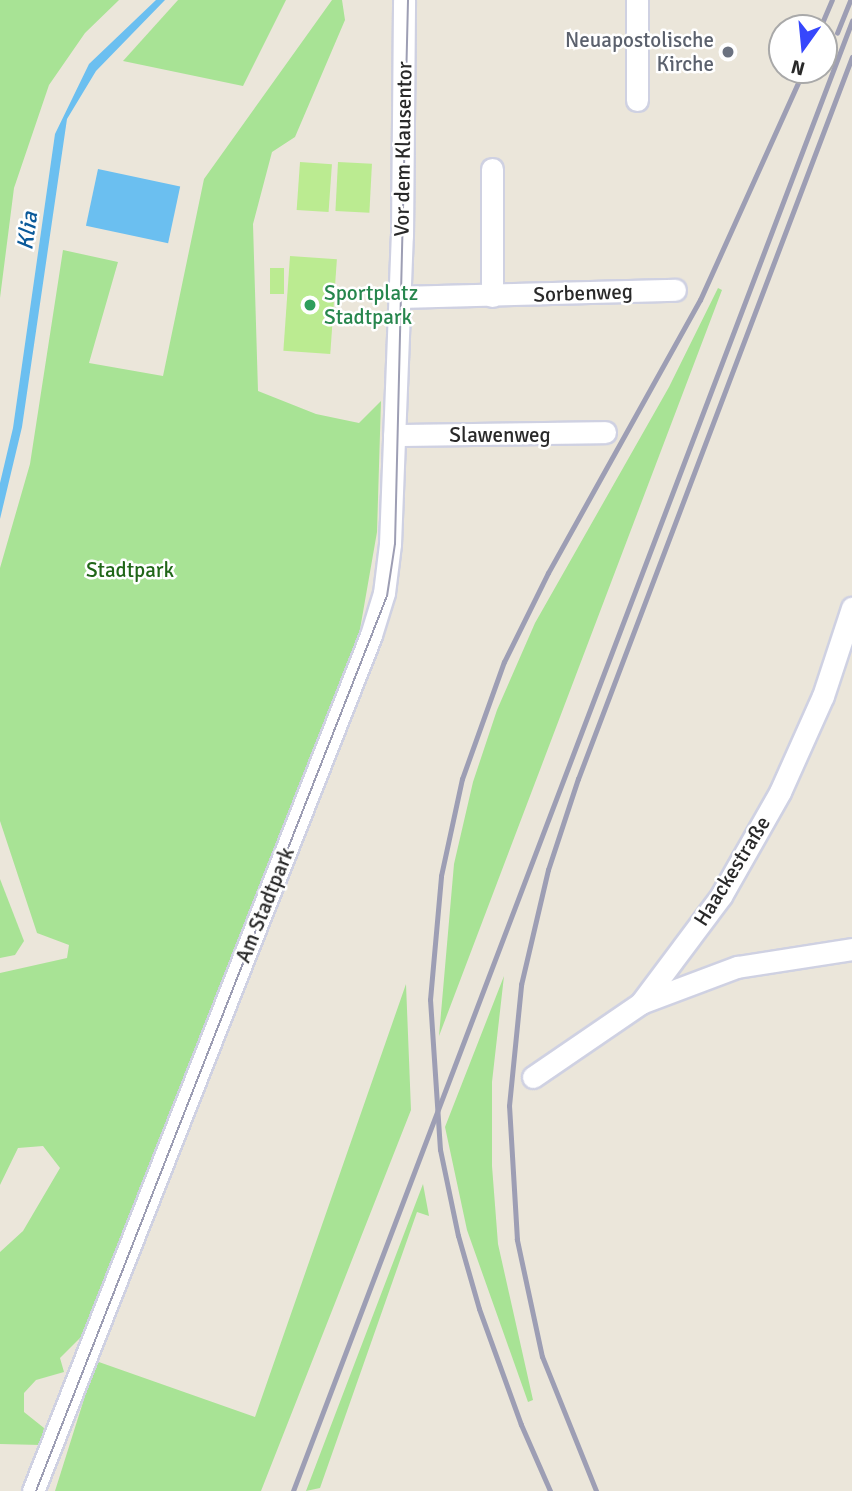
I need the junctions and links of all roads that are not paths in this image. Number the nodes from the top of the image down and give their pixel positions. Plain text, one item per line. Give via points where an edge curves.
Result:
1 (404, 0) edge
2 (637, 0) edge
3 (637, 100) dead end
4 (492, 169) dead end
5 (675, 290) dead end
6 (492, 296) junction
7 (400, 297) junction
8 (606, 432) dead end
9 (394, 435) junction
10 (852, 608) edge
11 (852, 949) edge
12 (641, 1003) junction
13 (533, 1077) dead end
14 (33, 1491) edge

1 - 7 street, Vor dem Klausentor
2 - 3 street
4 - 6 street
5 - 6 street, Sorbenweg
6 - 7 street, Sorbenweg
7 - 9 street, Am Stadtpark
8 - 9 street, Slawenweg
9 - 14 street, Am Stadtpark via 388,569 371,635
10 - 12 street, Haackestraße via 822,696 780,792 721,896
11 - 12 street via 737,967
12 - 13 street, Haackestraße

